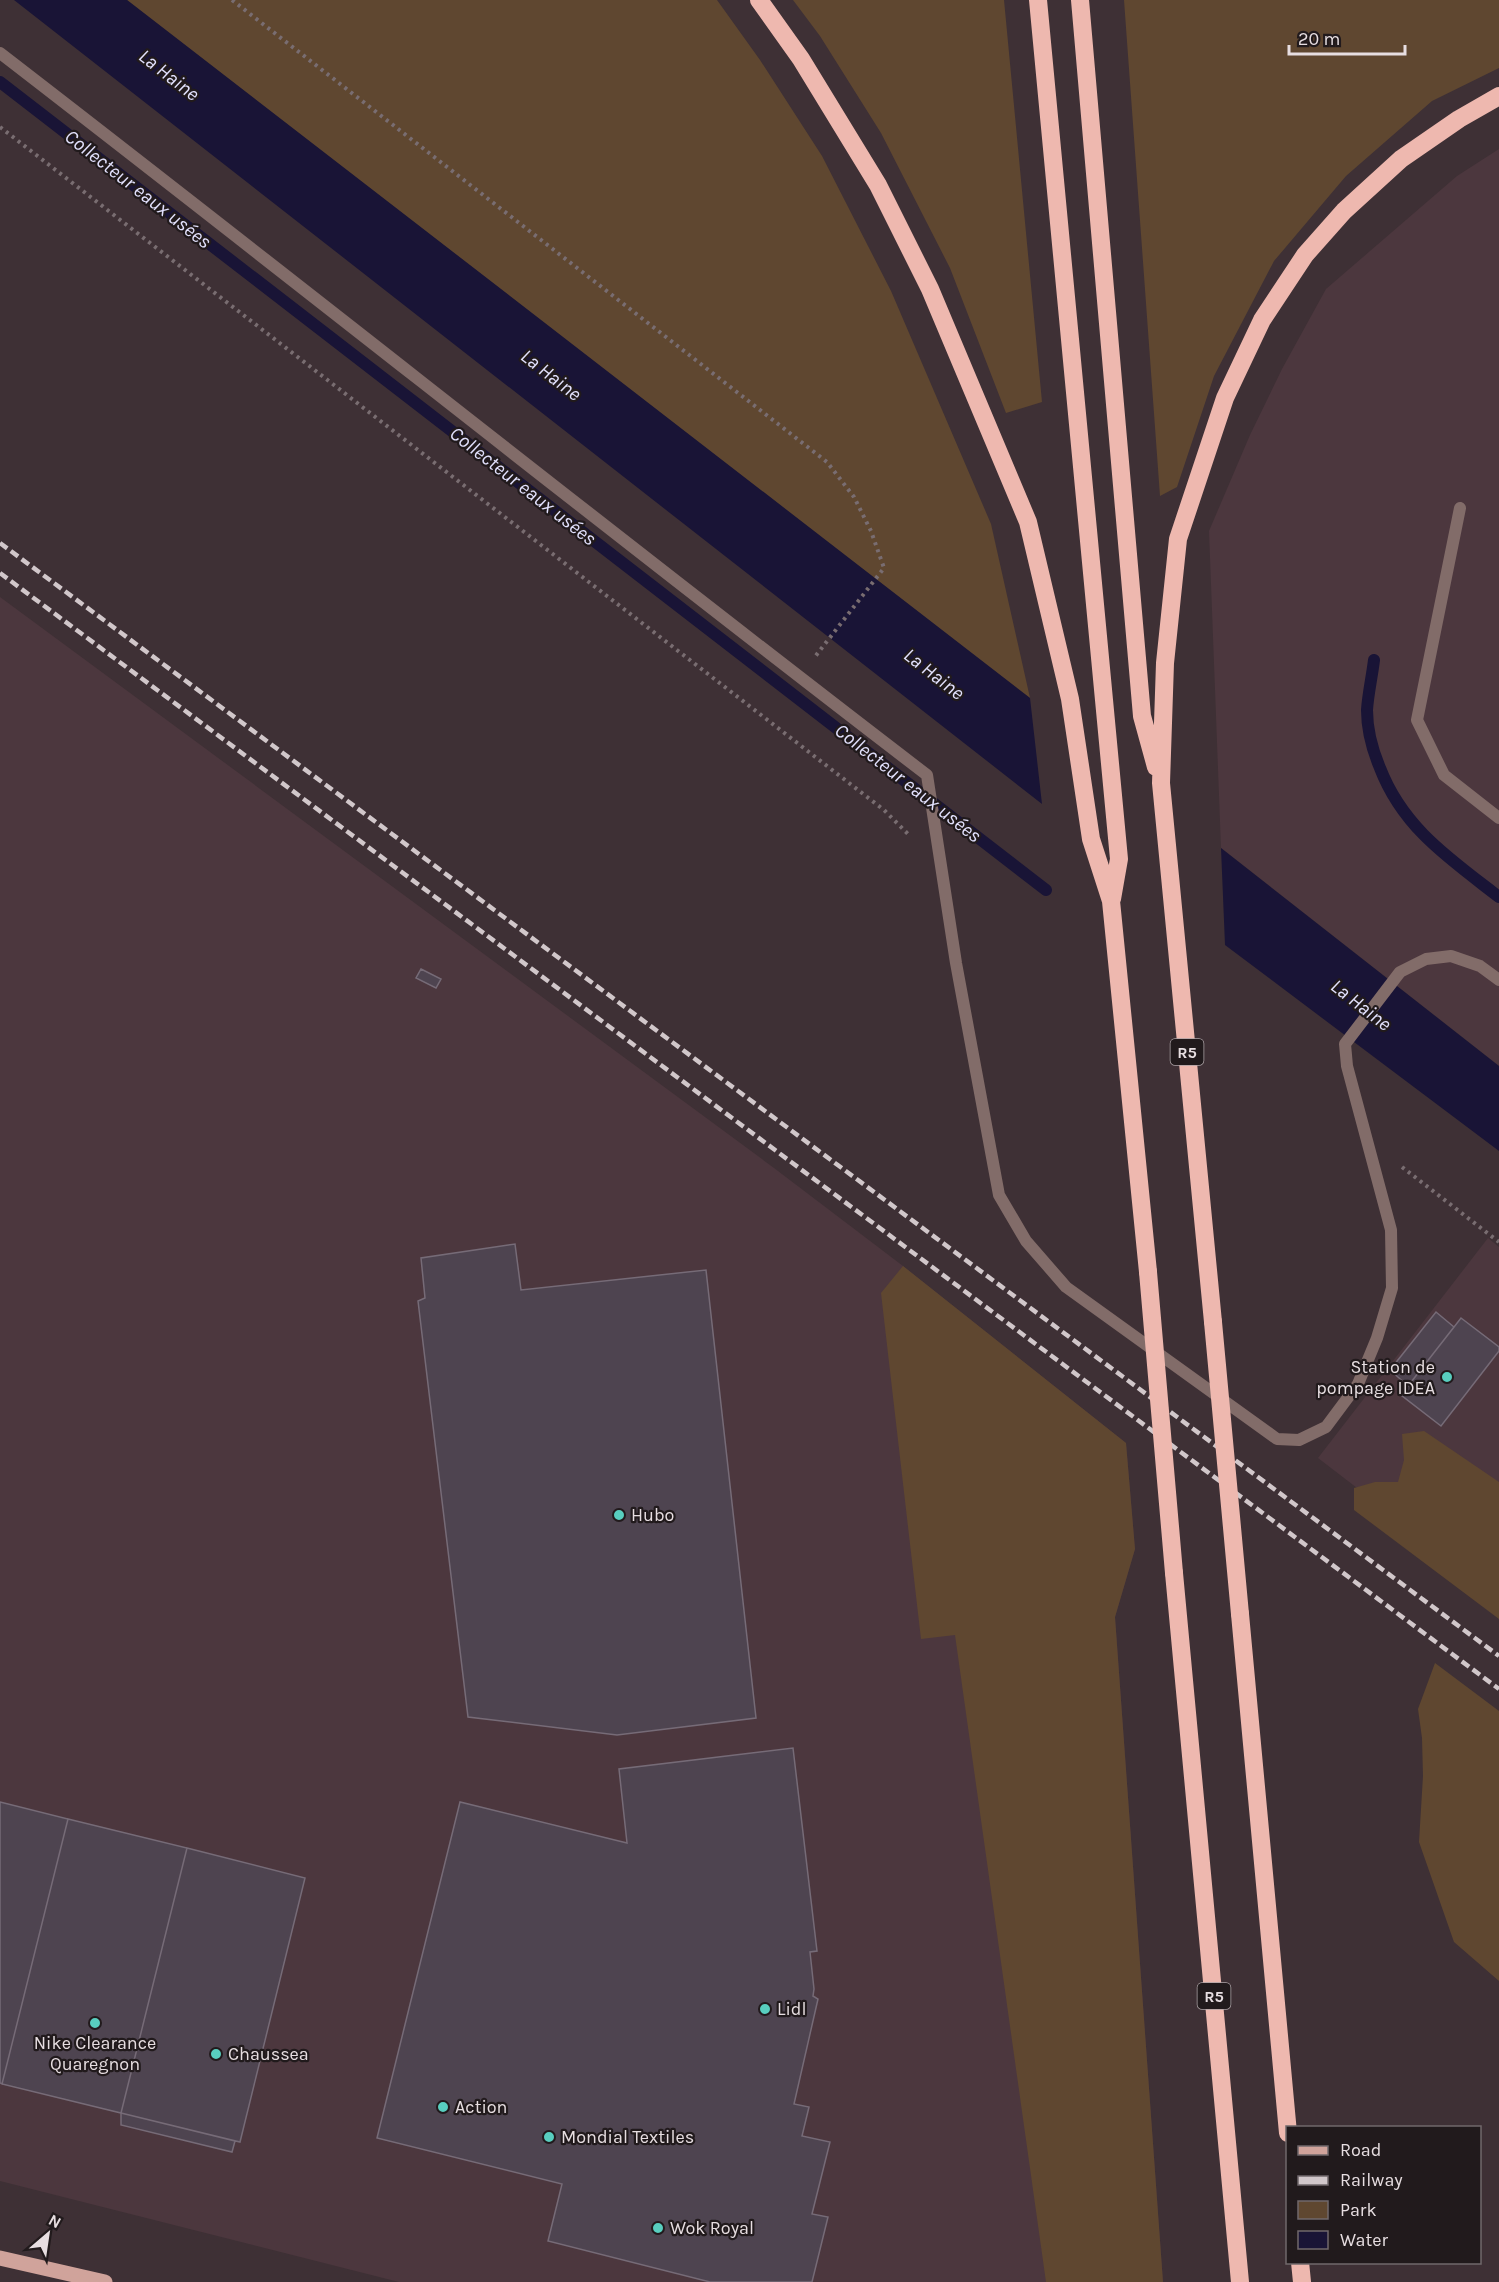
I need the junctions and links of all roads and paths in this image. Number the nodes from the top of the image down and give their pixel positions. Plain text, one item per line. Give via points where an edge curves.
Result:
1 (232, 0) edge
2 (759, 0) edge
3 (1038, 0) edge
4 (1080, 0) edge
5 (0, 53) edge
6 (1499, 96) edge
7 (0, 127) edge
8 (1460, 508) dead end
9 (826, 643) dead end
10 (1161, 783) junction
11 (1499, 818) edge
12 (913, 839) dead end
13 (1112, 901) junction
14 (1499, 980) edge
15 (1398, 1162) dead end
16 (1499, 1242) edge
17 (1286, 2126) edge
18 (0, 2258) edge
19 (1300, 2264) edge
20 (105, 2282) edge
21 (1240, 2282) edge
22 (1302, 2282) edge

1 - 9 path via 827,462 854,497 872,531 884,568
2 - 13 highway via 801,59 878,185 930,289 1028,522 1070,699 1091,839
3 - 13 highway via 1119,859
4 - 10 highway via 1142,716
5 - 14 lane via 927,775 956,963 999,1195 1026,1241 1066,1287 1278,1438 1299,1440 1326,1427 1358,1384 1392,1288 1391,1230 1347,1066 1345,1044 1400,972 1426,960 1451,956 1480,966
6 - 10 highway via 1401,159 1344,211 1305,255 1262,320 1225,398 1178,539 1165,663
7 - 12 path via 884,810
8 - 11 lane via 1417,720 1444,775
10 - 17 highway, R5, bridge
13 - 21 highway, R5, bridge
15 - 16 path
18 - 20 main road
19 - 22 highway

